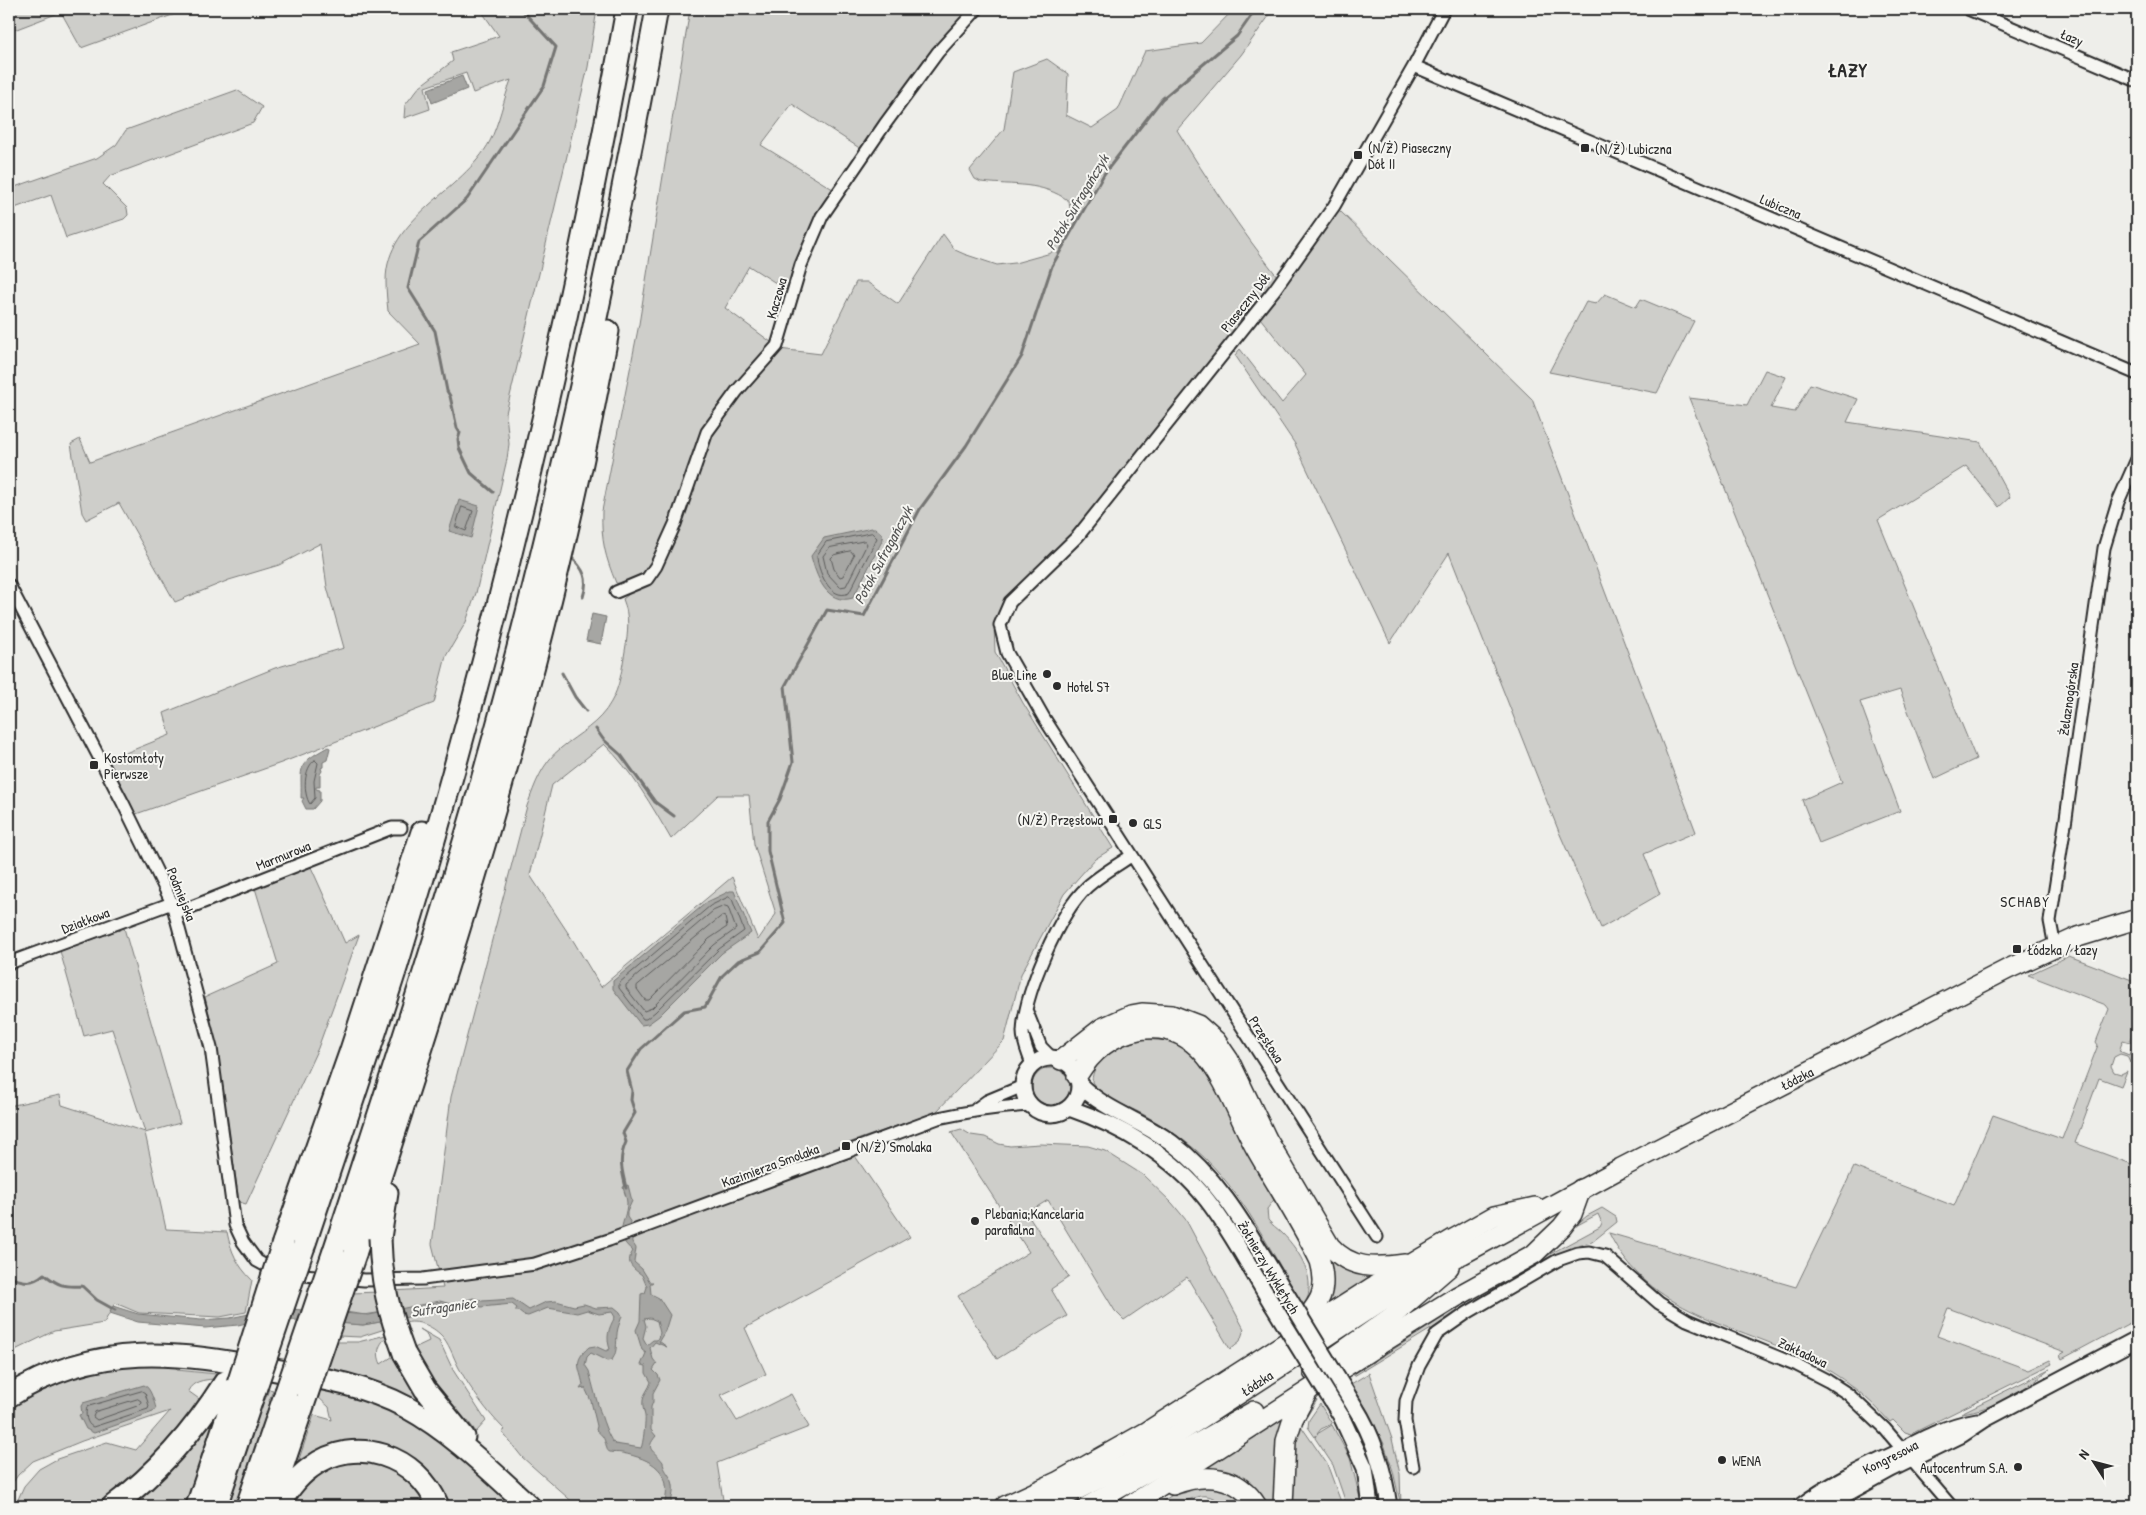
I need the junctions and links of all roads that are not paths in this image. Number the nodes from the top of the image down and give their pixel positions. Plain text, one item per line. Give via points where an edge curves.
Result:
1 (627, 9) edge
2 (657, 9) edge
3 (977, 9) edge
4 (1444, 9) edge
5 (1968, 9) edge
6 (1414, 66) junction
7 (2137, 81) edge
8 (637, 120) junction
9 (2137, 374) edge
10 (2137, 459) edge
11 (1028, 583) joint
12 (9, 585) edge
13 (616, 592) dead end
14 (401, 828) dead end
15 (1131, 856) junction
16 (174, 908) junction
17 (2137, 919) edge
18 (2055, 947) junction
19 (9, 963) edge
20 (1026, 1008) junction
21 (1057, 1059) junction
22 (1032, 1065) junction
23 (1078, 1080) junction
24 (1023, 1086) junction
25 (1030, 1105) junction
26 (1068, 1108) junction
27 (976, 1109) junction
28 (402, 1112) junction
29 (1279, 1175) junction
30 (1581, 1189) junction
31 (1560, 1200) junction
32 (1296, 1205) junction
33 (1377, 1237) dead end
34 (294, 1244) junction
35 (575, 1250) joint
36 (1463, 1254) junction
37 (1411, 1264) junction
38 (2137, 1339) edge
39 (1284, 1345) junction
40 (240, 1384) junction
41 (1309, 1390) junction
42 (9, 1396) edge
43 (1908, 1454) junction
44 (1412, 1467) dead end
45 (500, 1479) junction
46 (1146, 1496) junction
47 (113, 1506) edge
48 (197, 1506) edge
49 (216, 1506) edge
50 (247, 1506) edge
51 (269, 1506) edge
52 (278, 1506) edge
53 (438, 1506) edge
54 (529, 1506) edge
55 (1006, 1506) edge
56 (1046, 1506) edge
57 (1088, 1506) edge
58 (1129, 1506) edge
59 (1257, 1506) edge
60 (1283, 1506) edge
61 (1370, 1506) edge
62 (1389, 1506) edge
63 (1801, 1506) edge
64 (1824, 1506) edge
65 (1951, 1506) edge

1 - 34 highway via 551,387 472,701 394,910
2 - 8 highway
3 - 13 street, Kaczowa via 938,52 822,216 801,265 778,346 737,391 707,432 675,524 656,566 647,579
4 - 6 street, Piaseczny Dół
5 - 7 street, Łazy
6 - 9 street, Lubiczna
6 - 11 street, Piaseczny Dół via 1334,206 1274,289 1078,536
8 - 28 highway via 629,208 593,413 555,586 476,876
8 - 50 highway, bridge via 589,350 522,630 474,806 409,1024
10 - 18 street, Żelaznogórska via 2118,502 2104,548 2051,910 2050,929
11 - 15 street, Przęsłowa via 1010,602 1000,624 1007,653
12 - 16 street, Podmiejska
14 - 16 street, Marmurowa via 392,828
15 - 20 street via 1087,887 1074,902 1032,983
15 - 33 street, Przęsłowa
16 - 19 street, Działkowa
16 - 35 street, Podmiejska via 211,1048 235,1225 257,1261 279,1273 364,1280 423,1279 535,1264
17 - 18 main road, Łódzka
18 - 30 main road, Łódzka via 1969,988
20 - 21 street via 1041,1046
20 - 22 street via 1023,1034
21 - 22 street
21 - 23 street via 1074,1070
21 - 29 main road via 1102,1028 1131,1015 1172,1015 1198,1025 1216,1041 1229,1060 1267,1139
22 - 24 street
23 - 26 street via 1078,1093
23 - 29 main road via 1095,1052 1125,1033 1152,1029 1184,1037 1203,1051 1220,1076 1247,1135
23 - 62 street, Żołnierzy Wyklętych, bridge via 1096,1100 1160,1134 1198,1165 1232,1207 1355,1407 1377,1453
24 - 25 street
24 - 27 street, Kazimierza Smolaka
25 - 26 street via 1044,1114
25 - 27 street, Kazimierza Smolaka
26 - 61 street, Żołnierzy Wyklętych, bridge via 1094,1118 1158,1153 1185,1175 1216,1212 1341,1416 1365,1468
27 - 35 street, Kazimierza Smolaka via 938,1118
28 - 45 highway, bridge via 380,1238 389,1313 404,1353 425,1389
28 - 51 highway, bridge
29 - 32 main road
30 - 31 main road, Łódzka
30 - 41 main road via 1572,1214 1534,1254 1456,1297
31 - 36 main road, Łódzka
31 - 37 main road via 1494,1216
32 - 37 main road via 1338,1255 1349,1262 1378,1268
32 - 39 main road via 1320,1261 1324,1280 1322,1294 1314,1310
34 - 40 highway, bridge
34 - 40 highway, bridge via 258,1317
36 - 56 main road, Łódzka via 1420,1276 1171,1438
36 - 57 main road, Łódzka via 1391,1317 1300,1381 1245,1417
37 - 39 main road
38 - 43 street, Kongresowa via 1985,1419 1948,1428
39 - 55 main road via 1148,1432
40 - 47 highway via 143,1482
40 - 48 highway
40 - 49 highway
41 - 46 main road
41 - 60 main road via 1293,1419 1286,1441
42 - 45 highway via 54,1373 106,1358 160,1354 228,1361 339,1381 382,1396 448,1434
43 - 44 street, Zakładowa via 1868,1412 1828,1381 1687,1320 1659,1303 1605,1256 1589,1252 1558,1260 1460,1317 1438,1334 1419,1366 1406,1401 1405,1421
43 - 63 street, Kongresowa via 1818,1494
43 - 64 street, Kongresowa
43 - 65 street, Zakładowa
45 - 54 highway
46 - 58 main road
46 - 59 main road via 1182,1481 1212,1477 1245,1490
52 - 53 highway via 311,1467 332,1456 364,1451 386,1455 410,1468 429,1488

